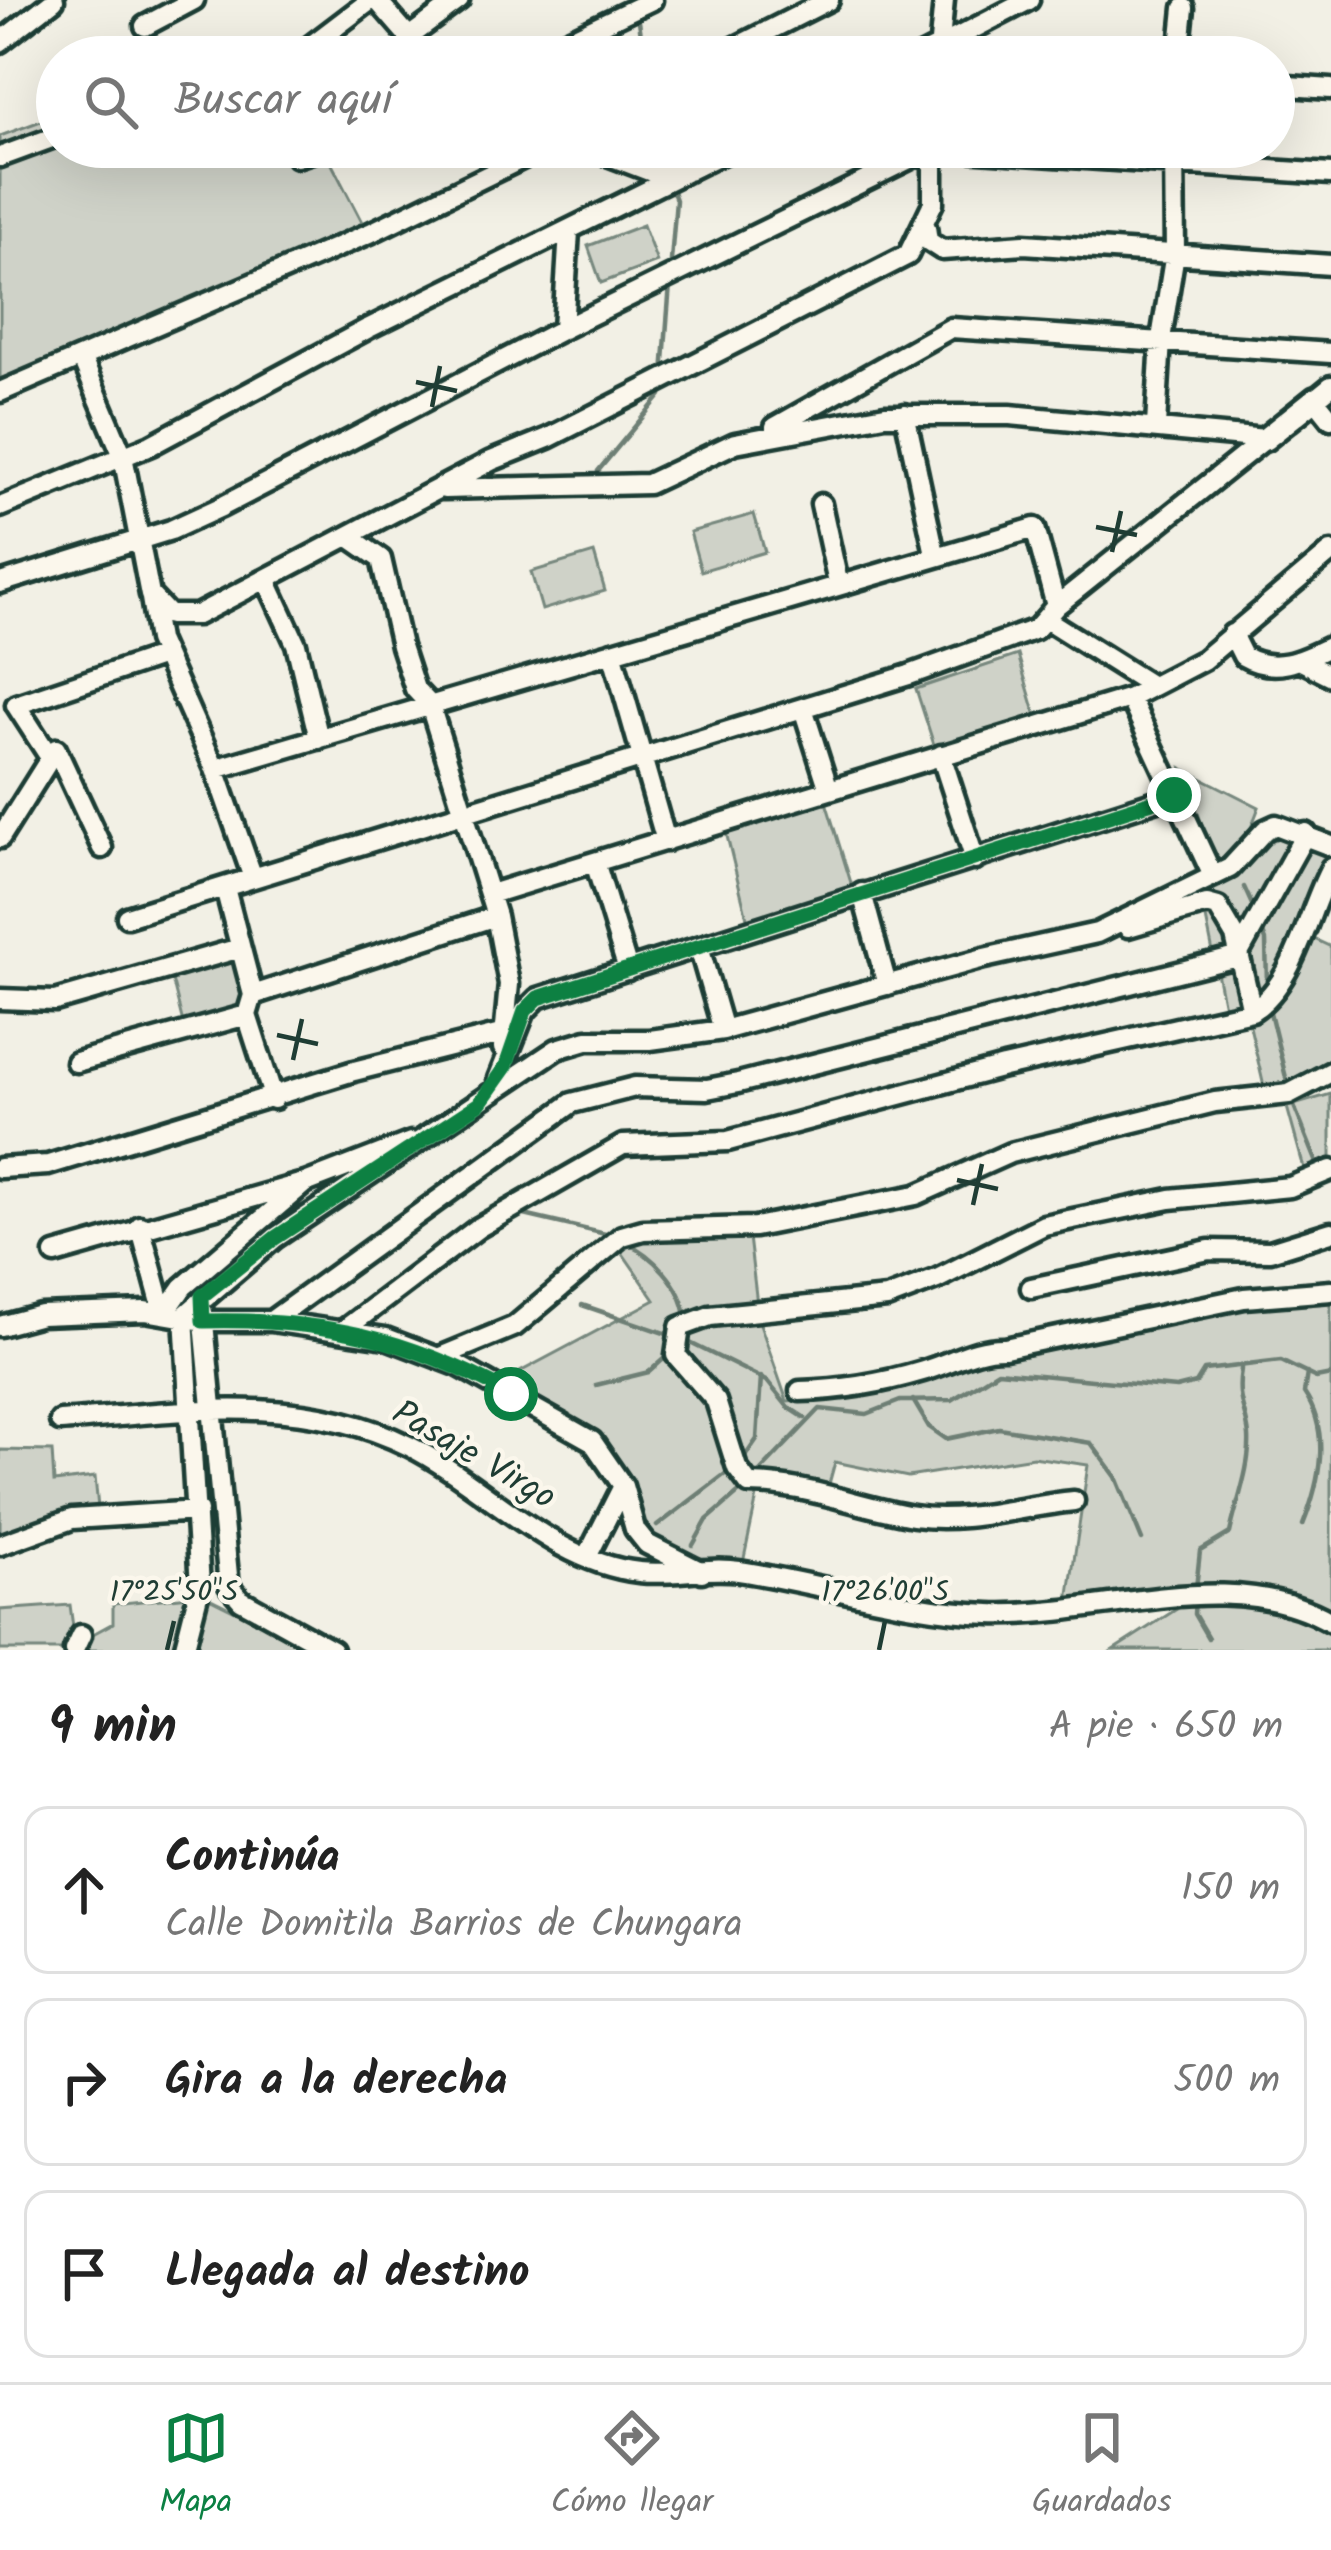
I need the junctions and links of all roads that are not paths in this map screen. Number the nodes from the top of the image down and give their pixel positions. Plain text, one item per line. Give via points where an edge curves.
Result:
1 (54, 0) edge
2 (194, 0) edge
3 (374, 0) edge
4 (459, 0) edge
5 (652, 0) edge
6 (829, 0) edge
7 (944, 0) edge
8 (1029, 0) edge
9 (1184, 8) dead end
10 (145, 26) dead end
11 (325, 36) edge
12 (409, 36) edge
13 (411, 36) edge
14 (577, 36) edge
15 (758, 36) edge
16 (941, 36) edge
17 (967, 36) edge
18 (1181, 36) edge
19 (0, 42) edge
20 (1295, 87) edge
21 (1331, 89) edge
22 (36, 144) edge
23 (0, 157) edge
24 (503, 168) edge
25 (641, 168) edge
26 (698, 168) edge
27 (889, 168) edge
28 (932, 168) edge
29 (1174, 168) edge
30 (1279, 168) edge
31 (693, 171) junction
32 (1331, 174) edge
33 (926, 227) junction
34 (569, 232) junction
35 (1175, 253) junction
36 (1331, 265) edge
37 (563, 329) junction
38 (1161, 339) junction
39 (1331, 352) edge
40 (82, 359) junction
41 (0, 392) edge
42 (1323, 393) edge
43 (905, 414) junction
44 (1331, 419) edge
45 (1156, 426) junction
46 (752, 439) junction
47 (1265, 439) junction
48 (123, 456) junction
49 (435, 490) junction
50 (820, 505) dead end
51 (0, 507) edge
52 (348, 536) junction
53 (140, 538) junction
54 (1331, 552) edge
55 (935, 554) junction
56 (266, 579) junction
57 (838, 582) junction
58 (0, 583) edge
59 (150, 595) junction
60 (1052, 613) junction
61 (196, 615) junction
62 (1232, 634) junction
63 (1331, 646) edge
64 (161, 647) junction
65 (611, 652) junction
66 (1300, 661) junction
67 (1331, 676) edge
68 (1152, 686) junction
69 (1130, 698) junction
70 (430, 705) junction
71 (803, 708) junction
72 (319, 739) junction
73 (941, 755) junction
74 (641, 756) junction
75 (51, 759) junction
76 (214, 769) junction
77 (829, 790) junction
78 (1174, 795) junction
79 (466, 812) junction
80 (1306, 833) junction
81 (0, 838) edge
82 (666, 842) junction
83 (1331, 846) edge
84 (101, 848) dead end
85 (975, 860) junction
86 (595, 862) junction
87 (1331, 868) edge
88 (252, 875) junction
89 (1213, 876) junction
90 (224, 888) junction
91 (862, 893) junction
92 (490, 894) junction
93 (496, 916) junction
94 (127, 917) dead end
95 (1097, 933) junction
96 (699, 947) junction
97 (240, 948) junction
98 (1237, 957) junction
99 (628, 970) junction
100 (887, 985) junction
101 (0, 999) edge
102 (250, 1005) junction
103 (1252, 1011) junction
104 (723, 1030) junction
105 (505, 1033) junction
106 (76, 1062) dead end
107 (1331, 1072) edge
108 (498, 1079) junction
109 (274, 1099) junction
110 (479, 1104) junction
111 (428, 1137) junction
112 (0, 1168) edge
113 (1331, 1170) edge
114 (305, 1183) junction
115 (140, 1226) junction
116 (1331, 1232) edge
117 (55, 1254) dead end
118 (1031, 1288) dead end
119 (1331, 1291) edge
120 (184, 1317) junction
121 (271, 1321) junction
122 (0, 1326) edge
123 (345, 1329) junction
124 (440, 1357) junction
125 (800, 1391) dead end
126 (201, 1412) junction
127 (61, 1421) dead end
128 (623, 1486) junction
129 (1074, 1501) dead end
130 (198, 1510) junction
131 (0, 1545) edge
132 (587, 1556) junction
133 (706, 1574) junction
134 (1331, 1622) edge
135 (184, 1650) edge
136 (332, 1650) edge

1 - 19 street
2 - 10 street
3 - 11 street
3 - 12 street
4 - 13 street
5 - 14 street
6 - 15 street
7 - 16 street
8 - 17 street
9 - 18 street
20 - 21 street
22 - 23 street
24 - 40 street
25 - 31 street
26 - 31 street
27 - 37 street
28 - 33 street
29 - 35 street
30 - 32 street
31 - 34 street
33 - 35 street via 928,242 942,250 1024,244
33 - 49 street via 908,255 885,268
34 - 37 street
34 - 48 street
35 - 36 street
35 - 38 street
37 - 53 street via 221,507
38 - 39 street
38 - 45 street
38 - 46 street via 951,328
40 - 41 street
40 - 48 street
42 - 44 street
42 - 47 street
43 - 45 street
43 - 46 street
43 - 55 street
45 - 47 street
46 - 49 street via 648,484
47 - 60 street
48 - 51 street
48 - 53 street
49 - 52 street
50 - 57 street
52 - 56 street
52 - 70 street via 381,559 401,646
53 - 58 street
53 - 59 street
54 - 62 street
55 - 57 street
55 - 60 street via 1035,528
56 - 61 street
56 - 72 street via 296,644
57 - 65 street
59 - 61 street via 169,615
59 - 64 street
60 - 68 street
60 - 71 street via 1019,636
61 - 64 street
62 - 66 street via 1256,664
62 - 68 street
63 - 66 street
64 - 75 street via 16,705
64 - 76 street
65 - 70 street
65 - 74 street
66 - 67 street
68 - 69 street
69 - 73 street
69 - 78 street
70 - 72 street
70 - 79 street
71 - 74 street
71 - 77 street
72 - 76 street
73 - 77 street
73 - 85 street
74 - 79 street
74 - 82 street
75 - 81 street
75 - 84 street via 56,749
76 - 88 street
77 - 82 street
78 - 85 street
78 - 89 street
79 - 88 street
79 - 92 street
80 - 83 street
80 - 89 street via 1264,830
80 - 98 street
82 - 86 street
85 - 91 street
86 - 92 street
86 - 99 street
87 - 103 street via 1290,962
88 - 90 street
89 - 95 street
90 - 94 street
90 - 97 street
91 - 96 street
91 - 100 street
92 - 93 street
93 - 102 street
93 - 105 street via 509,984
95 - 98 street via 1207,904 1228,918
95 - 100 street
96 - 99 street
96 - 104 street
97 - 101 street via 55,1001
97 - 102 street
98 - 103 street
98 - 121 street via 738,1083 635,1088 572,1103
99 - 108 street via 531,1003
100 - 104 street
102 - 106 street
102 - 109 street
103 - 123 street via 728,1141 623,1145 478,1228
104 - 110 street via 571,1044
105 - 108 street
105 - 109 street
107 - 124 street via 1289,1094 1215,1102 1010,1154 916,1195 755,1227 622,1236 514,1326
108 - 110 street
109 - 112 street via 48,1165
110 - 111 street
111 - 114 street
111 - 120 street via 275,1238
113 - 129 street via 1290,1187 1171,1199 1044,1225 887,1298 710,1316 680,1328 676,1355 716,1401 749,1484 809,1486 939,1518
114 - 115 street
114 - 120 street via 183,1287
115 - 117 street
115 - 120 street
116 - 118 street via 1270,1251 1209,1250
119 - 125 street via 1244,1298 985,1347 842,1390
120 - 121 street
120 - 122 street via 40,1315
120 - 126 street
121 - 123 street
123 - 124 street
124 - 128 street via 592,1442
126 - 127 street, Pasaje Virgo
126 - 130 street
126 - 132 street, Pasaje Virgo via 339,1417 410,1446
126 - 136 street via 229,1586
128 - 132 street
128 - 133 street via 646,1544
130 - 131 street via 72,1519
130 - 135 street via 200,1587
132 - 133 street, Pasaje Virgo via 640,1572
133 - 134 street, Pasaje Virgo via 731,1570 896,1606 990,1614 1180,1597 1276,1599

